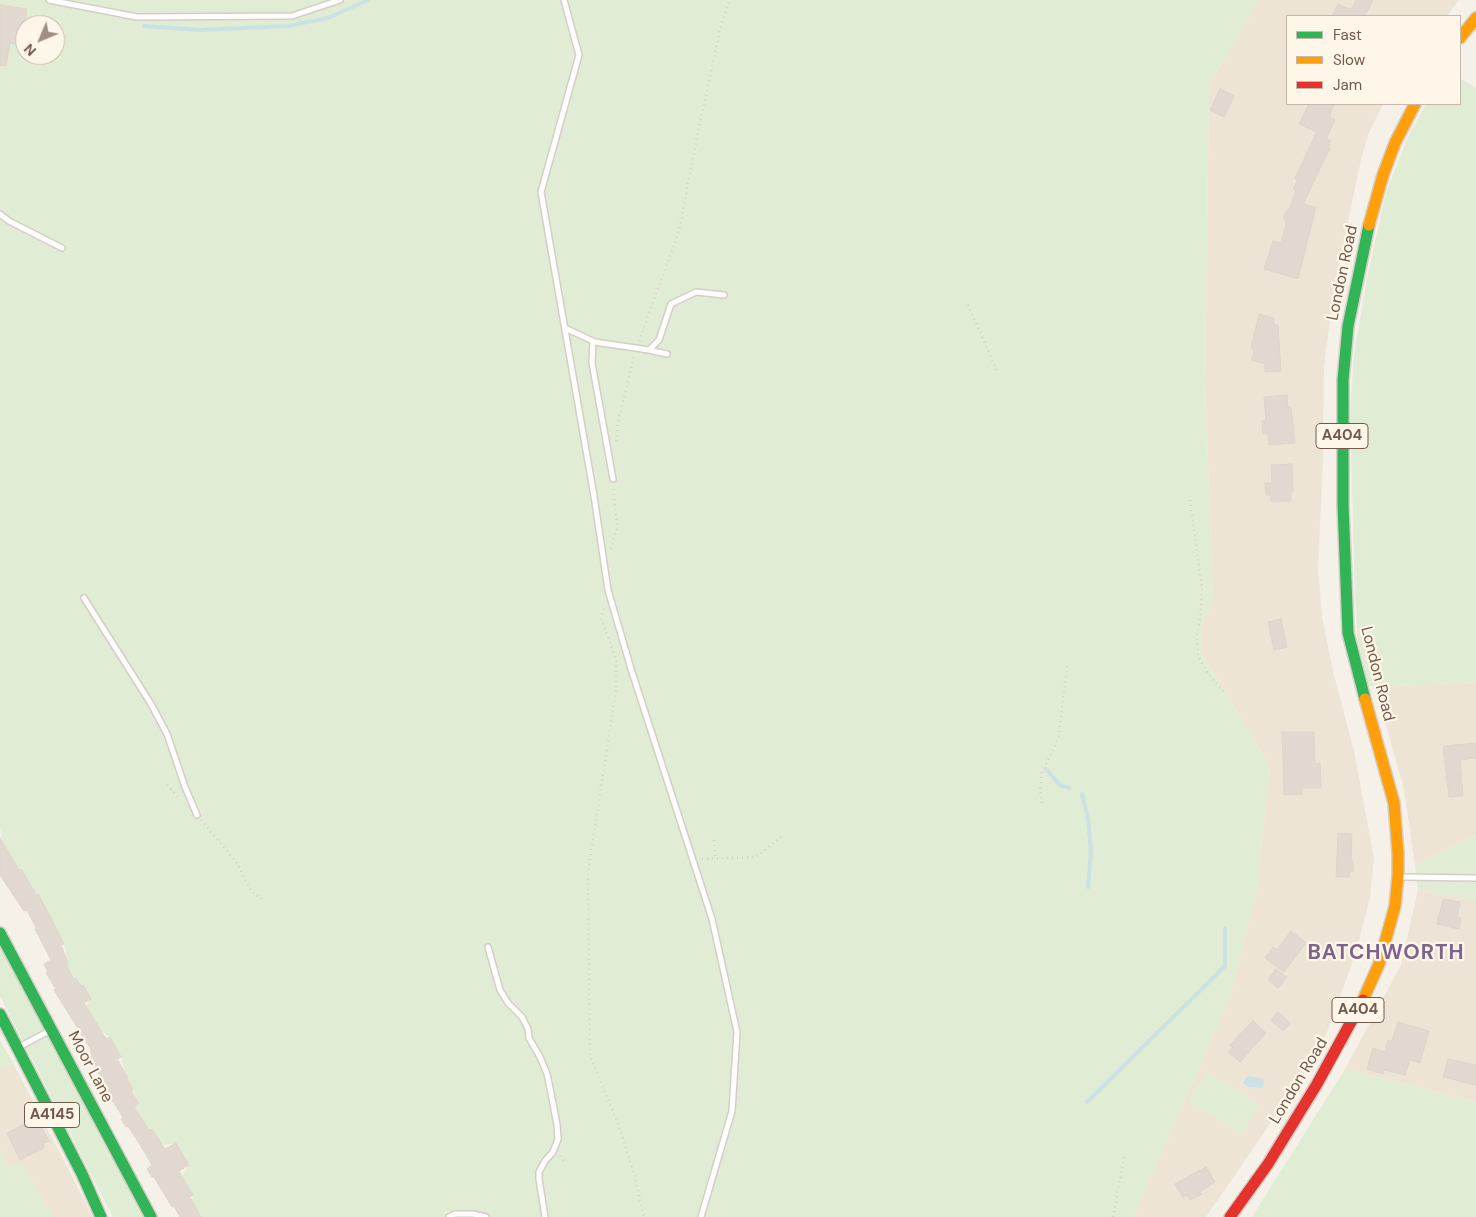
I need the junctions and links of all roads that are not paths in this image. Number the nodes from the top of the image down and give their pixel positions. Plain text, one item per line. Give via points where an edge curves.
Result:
1 (49, 0) edge
2 (340, 0) edge
3 (564, 0) edge
4 (1476, 18) edge
5 (1461, 37) edge
6 (1414, 105) edge
7 (0, 214) edge
8 (62, 248) dead end
9 (724, 295) dead end
10 (565, 328) junction
11 (592, 341) junction
12 (649, 350) junction
13 (666, 354) dead end
14 (613, 479) road end
15 (84, 598) dead end
16 (197, 815) road end
17 (1398, 876) junction
18 (1476, 878) edge
19 (0, 932) edge
20 (488, 947) dead end
21 (0, 1014) edge
22 (52, 1030) junction
23 (17, 1048) junction
24 (544, 1208) junction
25 (101, 1217) edge
26 (150, 1217) edge
27 (449, 1217) edge
28 (486, 1217) edge
29 (540, 1217) edge
30 (545, 1217) edge
31 (701, 1217) edge
32 (1230, 1217) edge

1 - 2 lane via 137,17 292,16
3 - 10 lane via 579,55 541,192
4 - 5 main road
6 - 17 main road, London Road / A404 via 1395,143 1373,208 1348,326 1342,406 1348,633 1394,803
7 - 8 lane
9 - 12 lane via 696,292 670,304 659,340
10 - 11 lane
10 - 31 lane via 608,590 712,919 737,1032 732,1111
11 - 12 lane
11 - 14 lane via 592,363
12 - 13 lane
15 - 16 lane via 152,704 167,734
17 - 18 lane
17 - 32 main road, London Road / A404 via 1386,941 1357,1013 1268,1164
19 - 22 main road, Moor Lane
20 - 24 lane via 500,990 522,1017 549,1084 558,1139 539,1172
21 - 23 main road, A4145
22 - 23 lane
22 - 26 main road, Moor Lane
23 - 25 main road, A4145
24 - 29 lane
24 - 30 lane
27 - 28 lane via 473,1214

